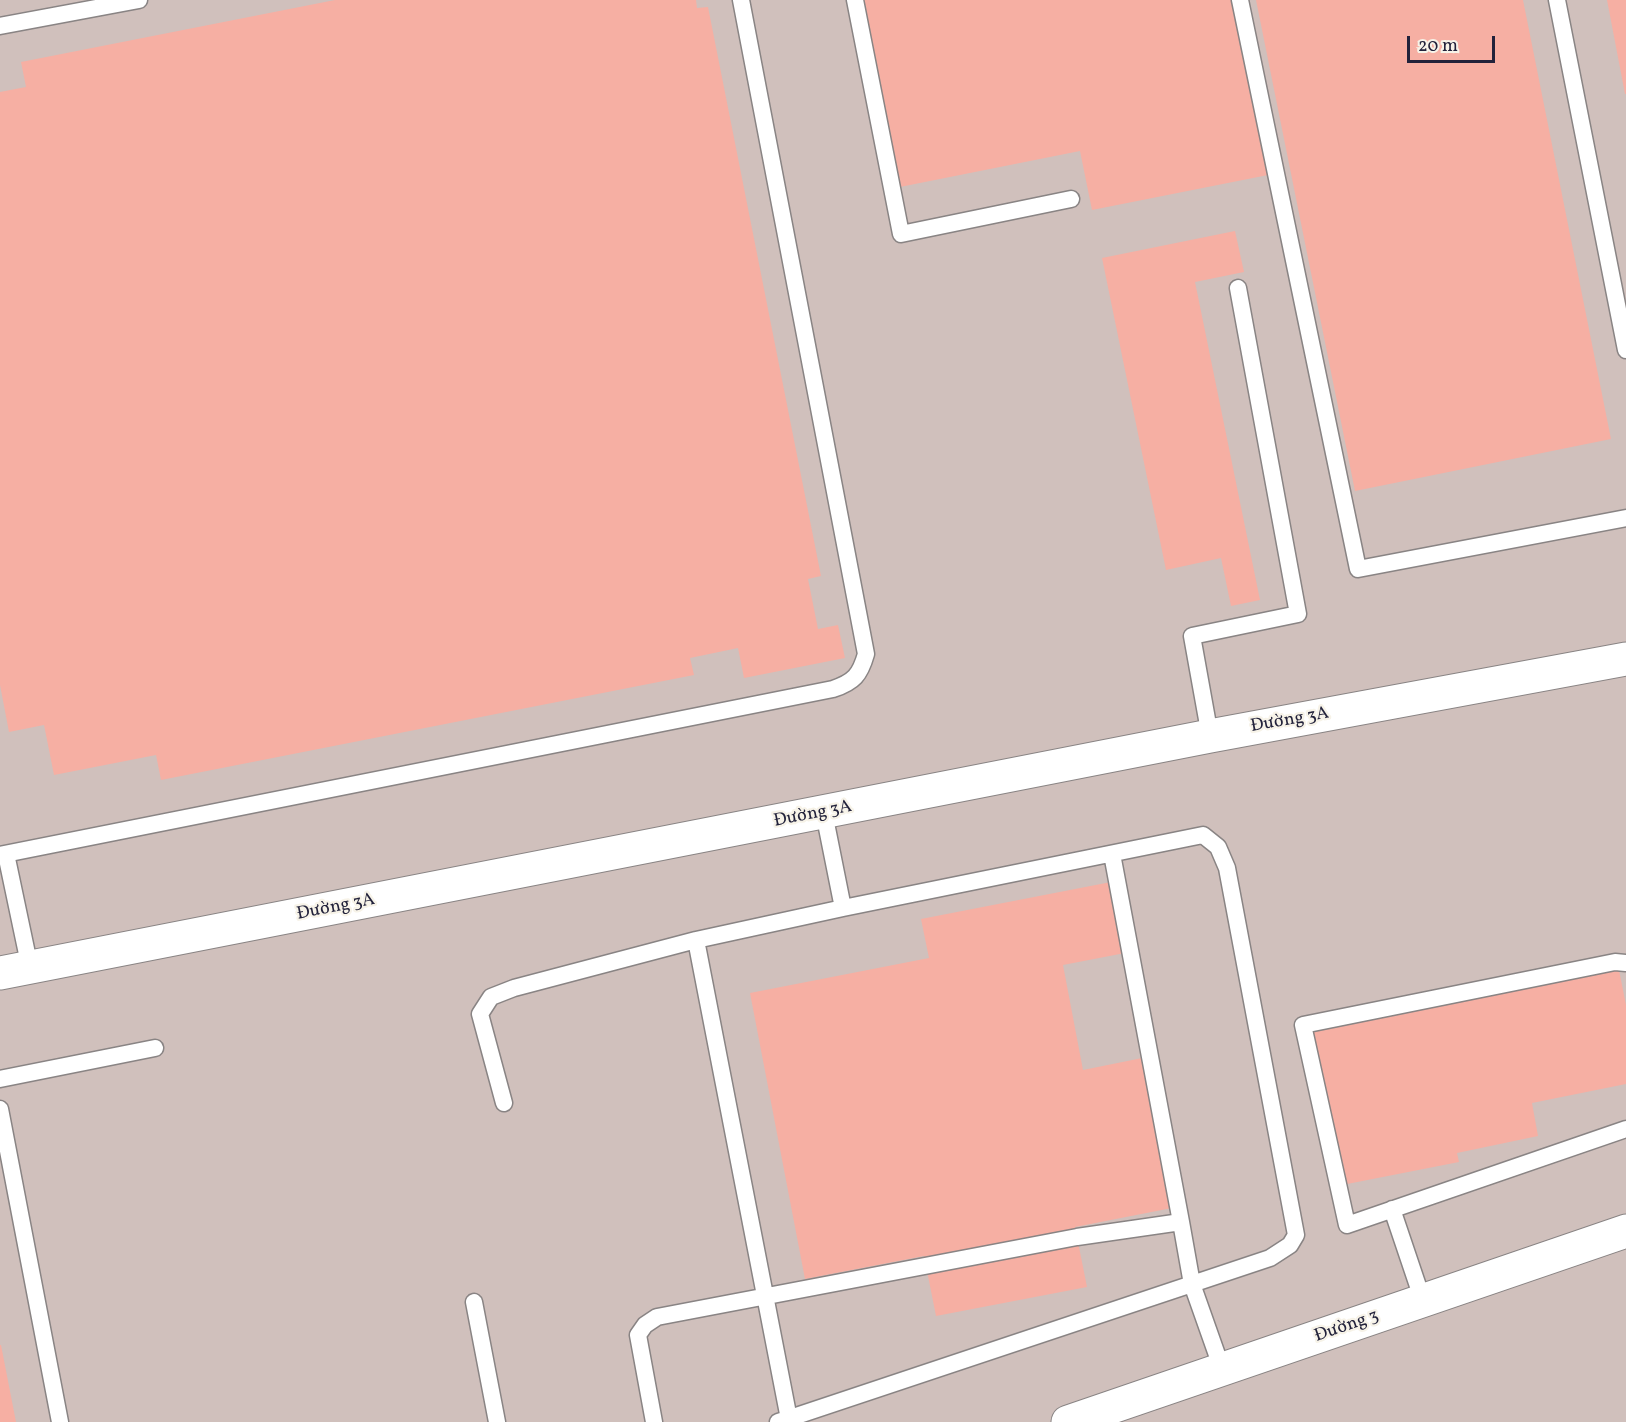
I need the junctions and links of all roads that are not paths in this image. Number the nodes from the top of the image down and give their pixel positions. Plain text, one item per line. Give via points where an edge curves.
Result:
1 (139, 0) edge
2 (741, 0) edge
3 (855, 0) edge
4 (1240, 0) edge
5 (1557, 0) edge
6 (0, 26) edge
7 (1071, 199) dead end
8 (1238, 288) dead end
9 (1626, 350) edge
10 (1626, 518) edge
11 (1626, 659) edge
12 (1210, 736) junction
13 (824, 813) junction
14 (3, 854) edge
15 (1112, 854) junction
16 (843, 908) junction
17 (696, 940) junction
18 (1626, 963) edge
19 (15, 971) edge
20 (154, 1048) dead end
21 (0, 1079) edge
22 (504, 1103) dead end
23 (0, 1109) edge
24 (1626, 1129) edge
25 (1392, 1209) junction
26 (1181, 1222) junction
27 (1626, 1231) edge
28 (1192, 1284) junction
29 (767, 1297) junction
30 (1423, 1301) junction
31 (474, 1302) dead end
32 (1222, 1369) junction
33 (784, 1420) edge
34 (60, 1422) edge
35 (496, 1422) edge
36 (654, 1422) edge
37 (1068, 1422) edge

1 - 6 lane
2 - 14 lane via 866,654 855,678 832,689
3 - 7 lane via 901,234
4 - 10 lane via 1358,569
5 - 9 lane
8 - 12 lane via 1298,614 1192,636
11 - 12 street, Đường 3A
12 - 13 street, Đường 3A
13 - 16 lane
13 - 19 street, Đường 3A
14 - 19 lane
15 - 16 lane
15 - 26 lane
15 - 28 lane via 1203,835 1218,847 1227,868 1294,1224 1296,1235 1290,1245 1270,1258
16 - 17 lane
17 - 22 lane via 491,997 480,1014
17 - 29 lane
18 - 25 lane via 1615,962 1303,1025 1347,1225
20 - 21 lane
23 - 34 lane
24 - 25 lane
25 - 30 lane
26 - 28 lane
26 - 29 lane via 1077,1237
27 - 30 street, Đường 3
28 - 32 lane
28 - 33 lane
29 - 33 lane
29 - 36 lane via 657,1317 645,1325 638,1335
30 - 32 street, Đường 3
31 - 35 lane
32 - 37 street, Đường 3

